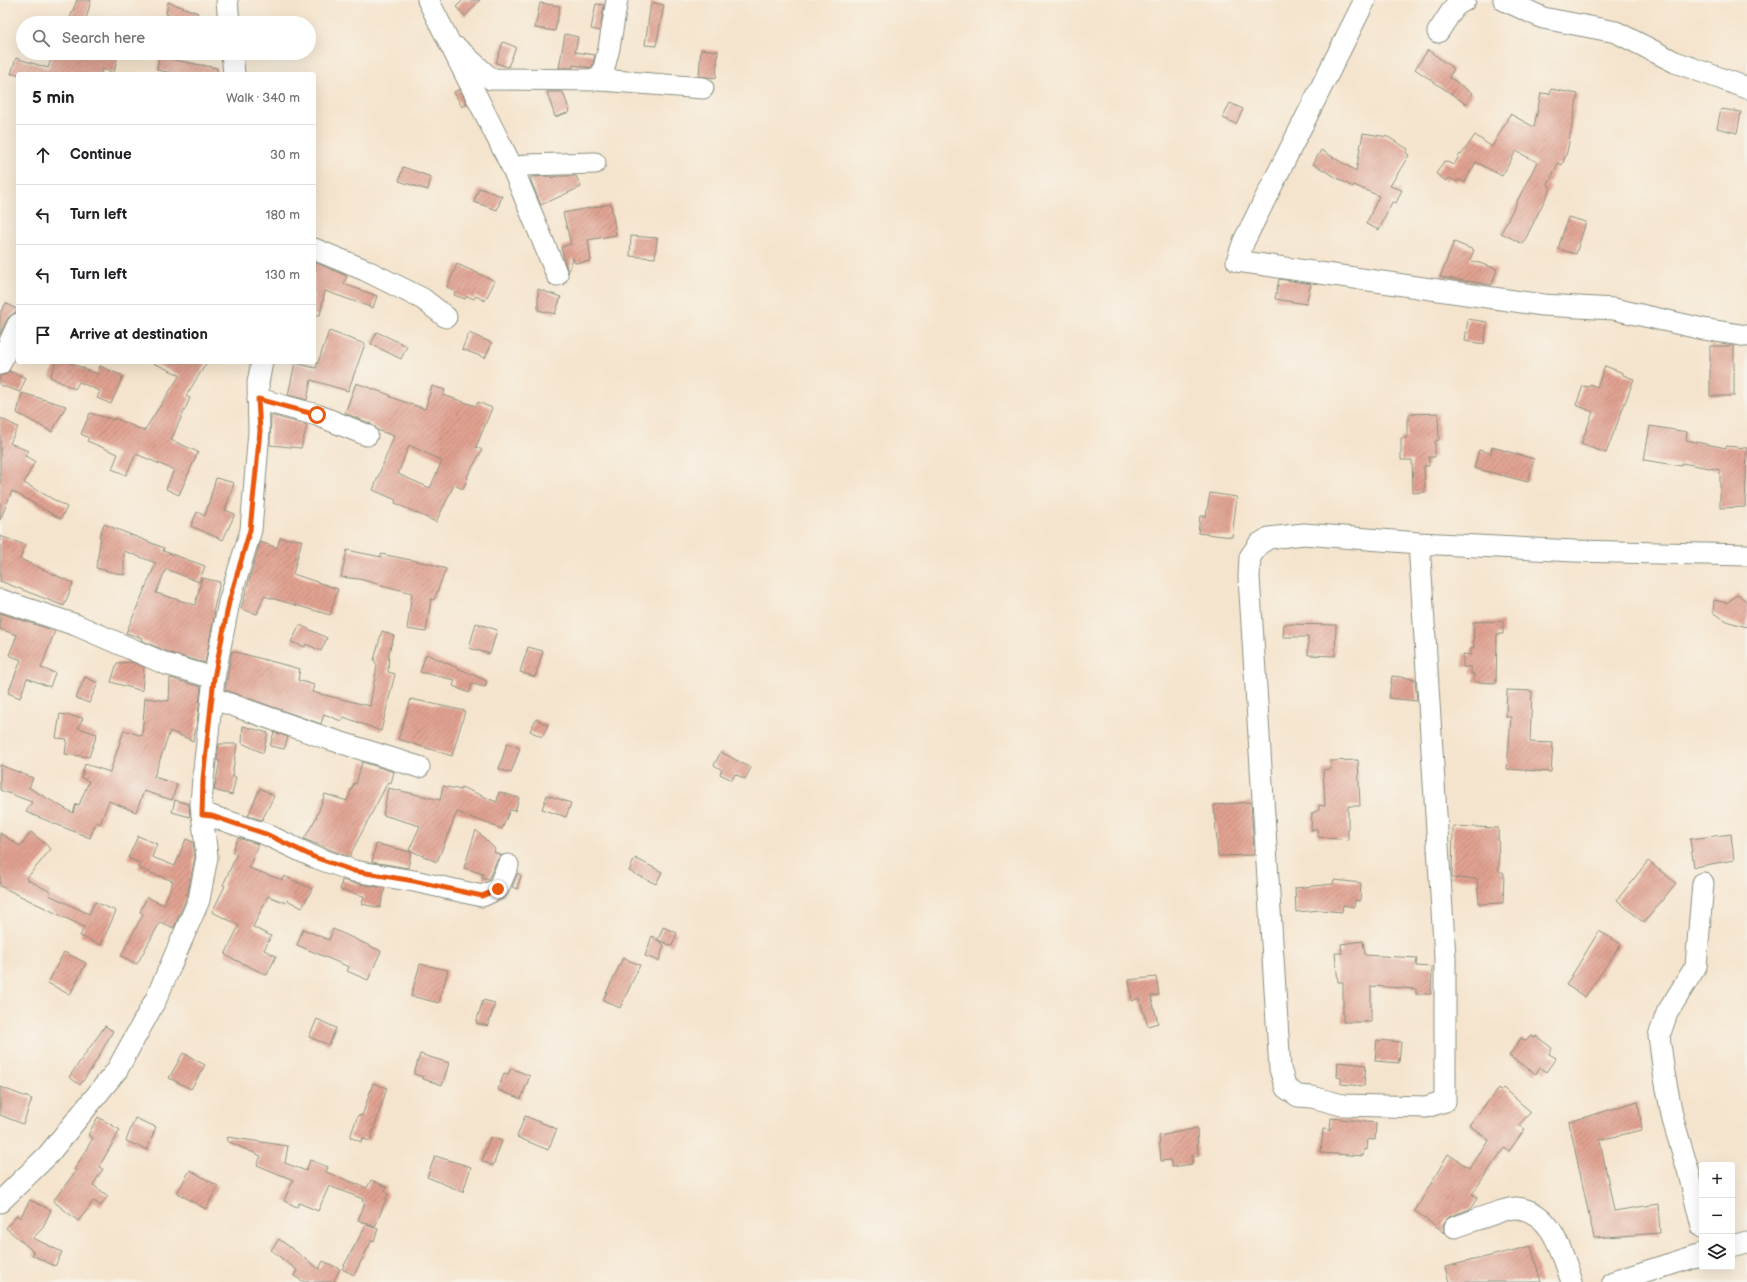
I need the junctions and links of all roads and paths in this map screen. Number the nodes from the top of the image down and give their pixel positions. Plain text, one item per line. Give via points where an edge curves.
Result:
1 (227, 0) edge
2 (428, 0) edge
3 (616, 0) edge
4 (1365, 0) edge
5 (1466, 0) edge
6 (1504, 0) edge
7 (228, 16) edge
8 (1438, 32) dead end
9 (449, 41) junction
10 (233, 60) edge
11 (234, 72) edge
12 (491, 79) junction
13 (602, 80) junction
14 (703, 88) dead end
15 (1747, 88) edge
16 (479, 102) junction
17 (595, 163) dead end
18 (513, 169) junction
19 (316, 250) edge
20 (557, 275) dead end
21 (446, 317) dead end
22 (16, 328) edge
23 (1747, 336) edge
24 (0, 364) edge
25 (262, 364) edge
26 (258, 399) junction
27 (367, 435) dead end
28 (1419, 543) junction
29 (1747, 555) edge
30 (0, 600) edge
31 (213, 688) junction
32 (419, 766) dead end
33 (202, 815) junction
34 (508, 865) dead end
35 (1703, 883) dead end
36 (0, 1202) edge
37 (1699, 1214) edge
38 (1455, 1227) dead end
39 (1747, 1242) edge
40 (1735, 1245) edge
41 (1699, 1255) edge
42 (1572, 1282) edge
43 (1613, 1282) edge

1 - 7 street
2 - 9 street
3 - 13 street via 610,48
4 - 23 street via 1244,241 1237,261 1543,305 1614,309
5 - 8 street via 1455,6
6 - 15 street via 1543,18 1616,32 1675,62
9 - 12 street
9 - 16 street
10 - 11 street
12 - 13 street
12 - 16 street via 483,88
13 - 14 street
16 - 18 street
17 - 18 street via 527,165
18 - 20 street
19 - 21 street via 366,270 424,299
22 - 24 street
25 - 26 street
26 - 27 street via 317,415
26 - 31 street via 260,431 250,530 229,602
28 - 28 street via 1445,958 1445,1101 1426,1107 1342,1105 1298,1096 1286,1088 1280,1069 1249,577 1250,557 1259,544 1269,538 1304,534
28 - 29 street via 1574,551
30 - 31 street via 76,625 166,664
31 - 32 street via 326,738
31 - 33 street via 203,779
33 - 34 street via 266,834 314,857 354,871 482,896 498,889
33 - 36 street via 207,857 199,900 156,999 117,1070 48,1155
35 - 37 street via 1696,966 1667,1013 1659,1036 1673,1120
38 - 42 street via 1516,1208 1532,1213 1554,1234
39 - 40 street
41 - 43 street

